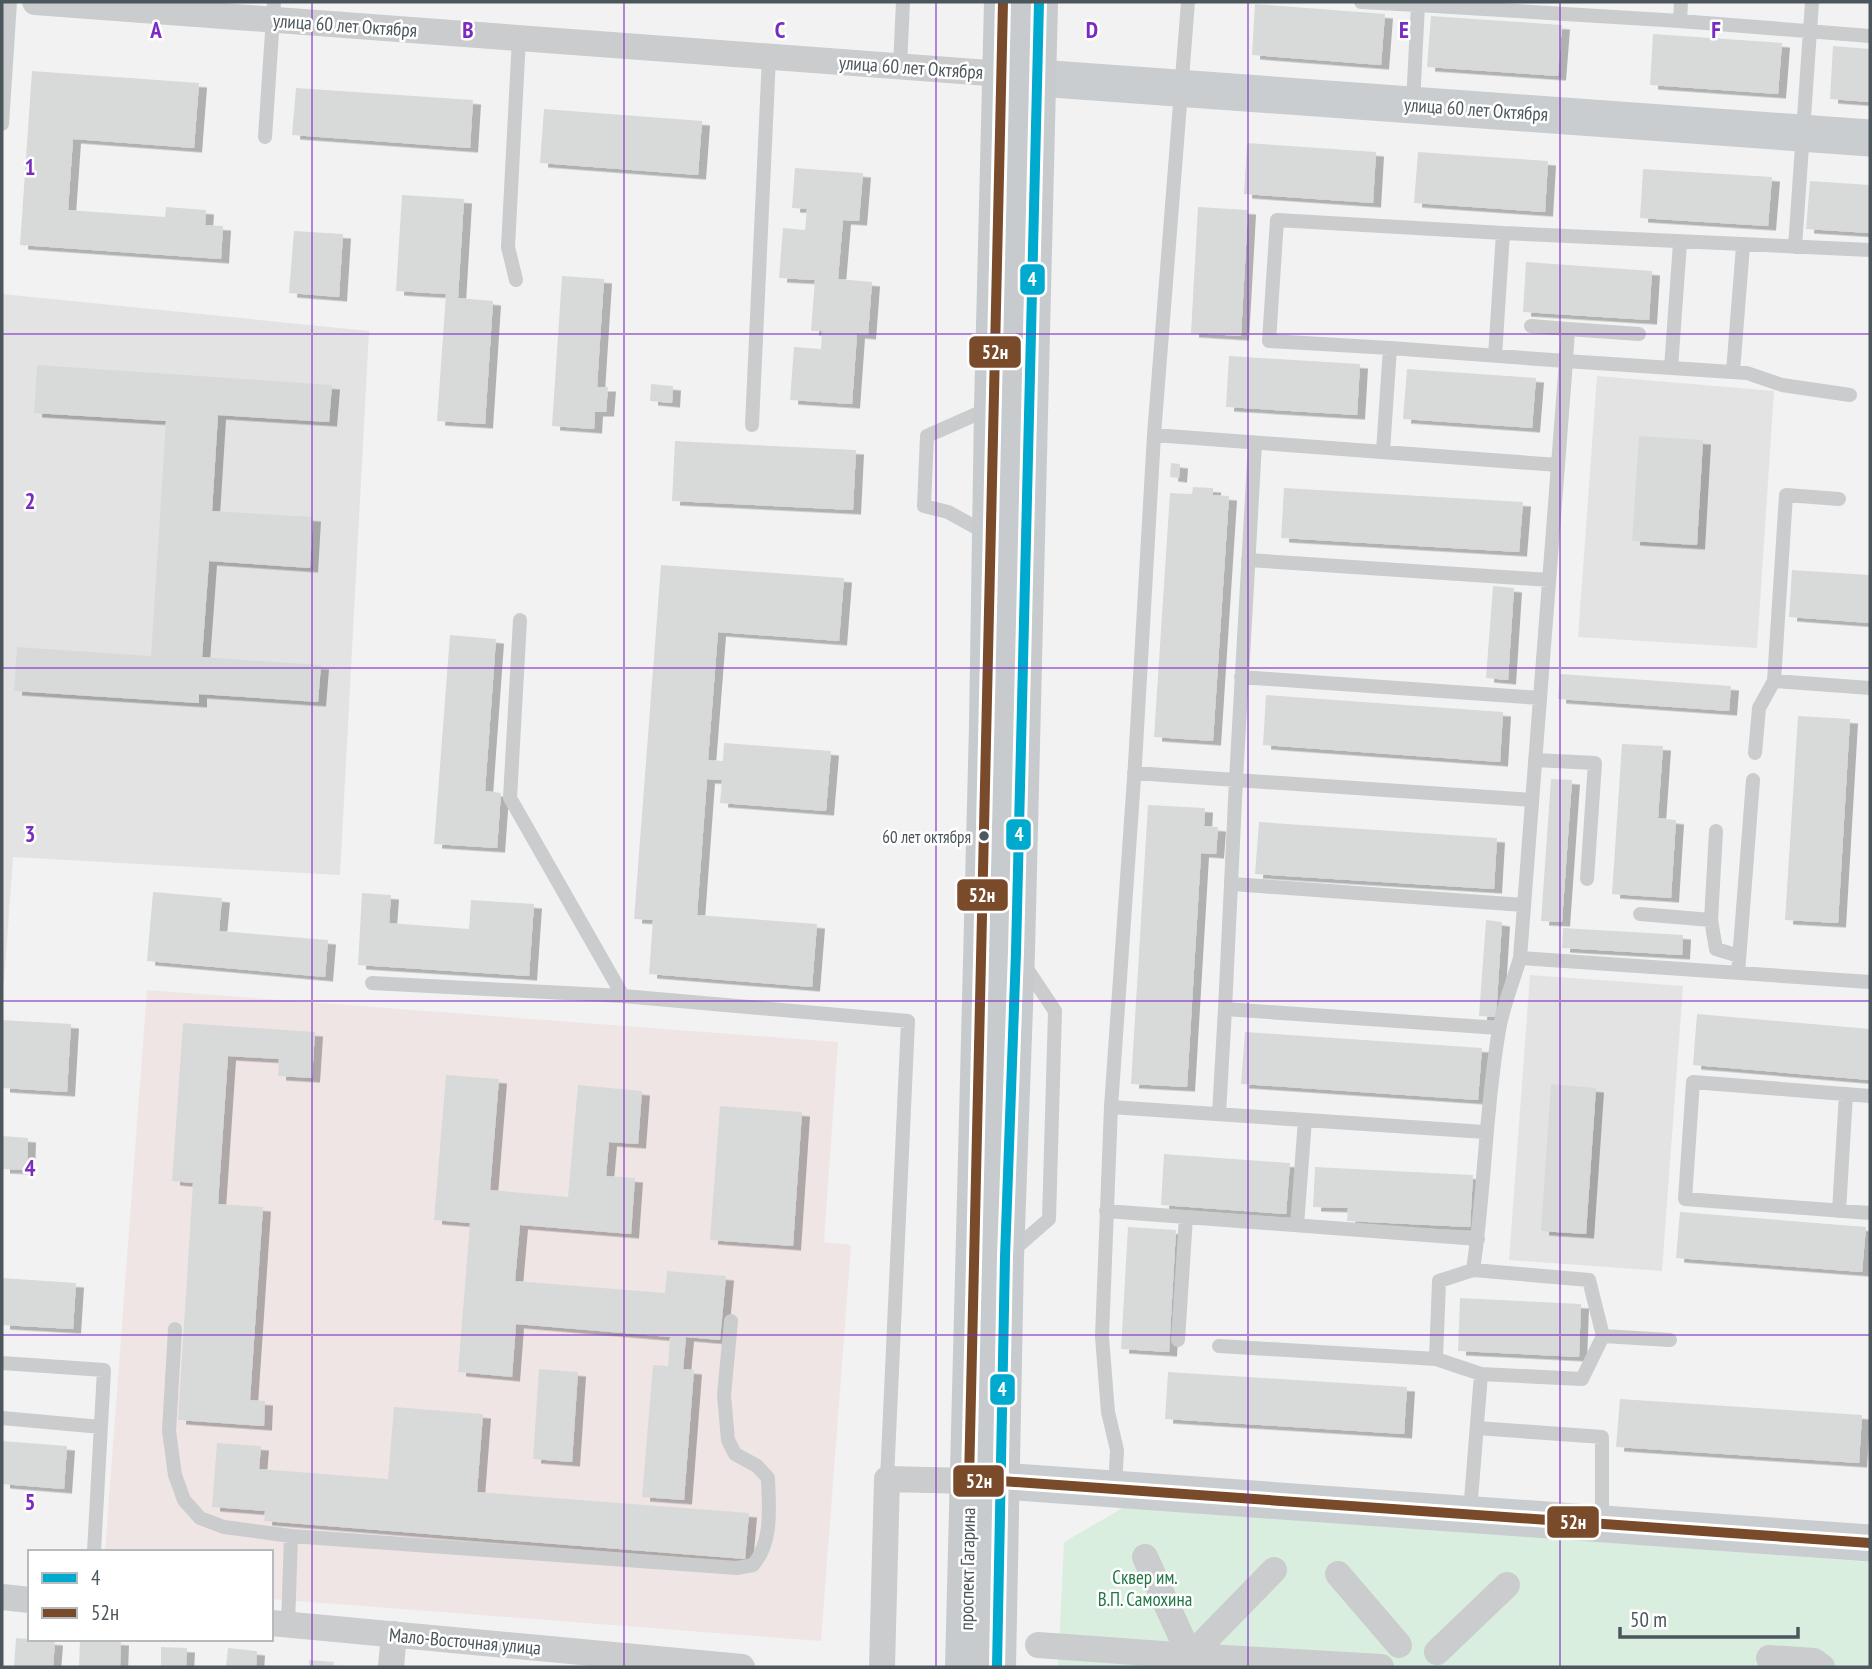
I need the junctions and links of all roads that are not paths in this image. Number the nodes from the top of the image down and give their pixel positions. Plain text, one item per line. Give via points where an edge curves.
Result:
1 (10, 2) edge
2 (35, 2) edge
3 (903, 2) edge
4 (1003, 2) edge
5 (1039, 2) edge
6 (1188, 2) edge
7 (1361, 2) edge
8 (1681, 2) edge
9 (1812, 2) edge
10 (1418, 3) edge
11 (273, 11) edge
12 (1680, 21) junction
13 (1810, 32) junction
14 (1870, 36) edge
15 (519, 38) junction
16 (769, 57) junction
17 (900, 65) junction
18 (1020, 76) junction
19 (1180, 88) junction
20 (1413, 104) junction
21 (2, 124) edge
22 (1802, 133) junction
23 (265, 136) dead end
24 (1870, 138) edge
25 (1503, 233) junction
26 (1680, 243) junction
27 (1743, 246) junction
28 (1795, 247) junction
29 (1870, 250) edge
30 (516, 280) dead end
31 (1531, 326) dead end
32 (1568, 329) junction
33 (1639, 334) dead end
34 (1390, 348) junction
35 (1495, 356) junction
36 (1566, 361) junction
37 (1671, 368) junction
38 (1733, 372) junction
39 (1850, 395) dead end
40 (993, 407) junction
41 (752, 425) dead end
42 (1154, 435) junction
43 (1255, 444) junction
44 (1383, 452) junction
45 (1558, 465) junction
46 (1839, 499) dead end
47 (990, 535) junction
48 (1248, 560) junction
49 (1549, 580) junction
50 (520, 620) dead end
51 (1241, 677) junction
52 (1774, 681) junction
53 (1870, 688) edge
54 (1540, 698) junction
55 (1755, 753) dead end
56 (1535, 760) junction
57 (1134, 773) junction
58 (1236, 779) junction
59 (1753, 780) dead end
60 (1532, 800) junction
61 (1716, 831) dead end
62 (1587, 879) dead end
63 (1232, 884) junction
64 (1524, 905) junction
65 (1640, 914) dead end
66 (1711, 920) junction
67 (1739, 956) junction
68 (1520, 958) junction
69 (1738, 973) junction
70 (1870, 982) edge
71 (372, 983) dead end
72 (624, 996) junction
73 (1225, 1009) junction
74 (1499, 1028) junction
75 (1846, 1094) junction
76 (1870, 1096) edge
77 (1111, 1107) junction
78 (1219, 1114) junction
79 (1305, 1120) junction
80 (1485, 1132) junction
81 (1106, 1211) junction
82 (1839, 1211) junction
83 (1870, 1213) edge
84 (1186, 1217) junction
85 (1297, 1225) junction
86 (1478, 1238) junction
87 (1473, 1270) junction
88 (732, 1321) dead end
89 (175, 1329) dead end
90 (1603, 1336) junction
91 (1178, 1340) dead end
92 (1670, 1340) dead end
93 (1219, 1346) dead end
94 (1436, 1359) junction
95 (2, 1363) edge
96 (1481, 1374) junction
97 (2, 1418) edge
98 (101, 1427) junction
99 (1477, 1428) junction
100 (887, 1479) junction
101 (985, 1481) junction
102 (1115, 1490) junction
103 (1470, 1514) junction
104 (1602, 1524) junction
105 (291, 1536) junction
106 (1870, 1543) edge
107 (94, 1550) edge
108 (1145, 1557) dead end
109 (1274, 1570) dead end
110 (1338, 1574) dead end
111 (1507, 1585) dead end
112 (2, 1597) edge
113 (28, 1600) edge
114 (280, 1624) edge
115 (394, 1634) junction
116 (1038, 1645) dead end
117 (1399, 1645) junction
118 (1769, 1658) dead end
119 (1442, 1659) edge
120 (1191, 1664) edge
121 (391, 1667) edge
122 (742, 1667) edge
123 (882, 1667) edge
124 (964, 1667) edge
125 (997, 1667) edge
126 (1382, 1667) edge
127 (1822, 1667) edge

1 - 21 lane
2 - 11 street, улица 60 лет Октября
3 - 17 lane
4 - 18 main road, проспект Гагарина
5 - 18 main road, проспект Гагарина
6 - 19 lane
7 - 10 lane
8 - 12 lane
9 - 13 lane
10 - 12 lane
10 - 20 lane
11 - 15 street, улица 60 лет Октября
11 - 23 lane
12 - 13 lane
13 - 14 lane
13 - 22 lane
15 - 16 street, улица 60 лет Октября
15 - 30 lane via 508,247
16 - 17 street, улица 60 лет Октября
16 - 41 lane
17 - 18 street, улица 60 лет Октября
18 - 19 main road, улица 60 лет Октября
18 - 40 main road, проспект Гагарина
18 - 101 main road, проспект Гагарина via 1024,553 1016,952 1005,1257
19 - 20 main road, улица 60 лет Октября
19 - 42 lane
20 - 22 main road, улица 60 лет Октября
22 - 24 main road, улица 60 лет Октября
22 - 28 lane
25 - 26 lane
25 - 34 lane via 1277,220 1269,341
25 - 35 lane
26 - 27 lane
26 - 37 lane
27 - 28 lane
27 - 38 lane
28 - 29 lane
31 - 32 lane
32 - 33 lane
32 - 36 lane
34 - 35 lane
34 - 44 lane
35 - 36 lane
36 - 37 lane
36 - 45 lane
37 - 38 lane
38 - 39 lane
40 - 47 main road, проспект Гагарина
40 - 47 lane via 927,436 924,506 948,512
42 - 43 lane
42 - 57 lane
43 - 44 lane
43 - 48 lane
44 - 45 lane
45 - 49 lane
46 - 52 lane via 1786,495
47 - 101 main road, проспект Гагарина
48 - 49 lane
48 - 51 lane
49 - 54 lane
50 - 72 lane via 510,798
51 - 54 lane
51 - 58 lane
52 - 53 lane
52 - 55 lane via 1759,708
54 - 56 lane
56 - 60 lane
56 - 62 lane via 1595,763
57 - 58 lane
57 - 77 lane
58 - 60 lane
58 - 63 lane
59 - 67 lane
60 - 64 lane
61 - 66 lane
63 - 64 lane
63 - 73 lane
64 - 68 lane
65 - 66 lane
66 - 67 lane via 1716,949
67 - 69 lane
68 - 69 lane
68 - 74 lane
69 - 70 lane
71 - 72 lane
72 - 100 lane via 908,1021
73 - 74 lane
73 - 78 lane
74 - 80 lane
75 - 76 lane
75 - 82 lane
75 - 82 lane via 1693,1082 1685,1199
77 - 78 lane
77 - 81 lane
78 - 79 lane
79 - 80 lane
79 - 85 lane
80 - 86 lane
81 - 84 lane
81 - 102 lane via 1102,1337 1108,1412 1117,1450
82 - 83 lane
84 - 85 lane
84 - 91 lane
85 - 86 lane
86 - 87 lane
87 - 90 lane via 1589,1280
87 - 94 lane via 1439,1281
88 - 105 lane via 723,1395 728,1440 735,1454 768,1478 769,1518 762,1554 753,1565 737,1568
89 - 105 lane via 169,1431 184,1500 200,1518 224,1527
90 - 92 lane
90 - 96 lane via 1582,1379
93 - 94 lane
94 - 96 lane
95 - 98 lane via 104,1370
96 - 99 lane
97 - 98 lane
98 - 107 lane
99 - 103 lane
99 - 104 lane via 1601,1437
100 - 101 street
100 - 123 street
101 - 102 main road
101 - 124 main road, проспект Гагарина
101 - 125 main road, проспект Гагарина
102 - 103 main road
103 - 104 main road
104 - 106 main road
105 - 114 lane
108 - 120 street
109 - 120 street
110 - 117 street
111 - 119 street
112 - 113 street
114 - 115 street, Мало-Восточная улица
115 - 121 street
115 - 122 street, Мало-Восточная улица
116 - 120 street
117 - 119 street via 1424,1646
117 - 126 street
118 - 127 street via 1814,1661
120 - 126 street

